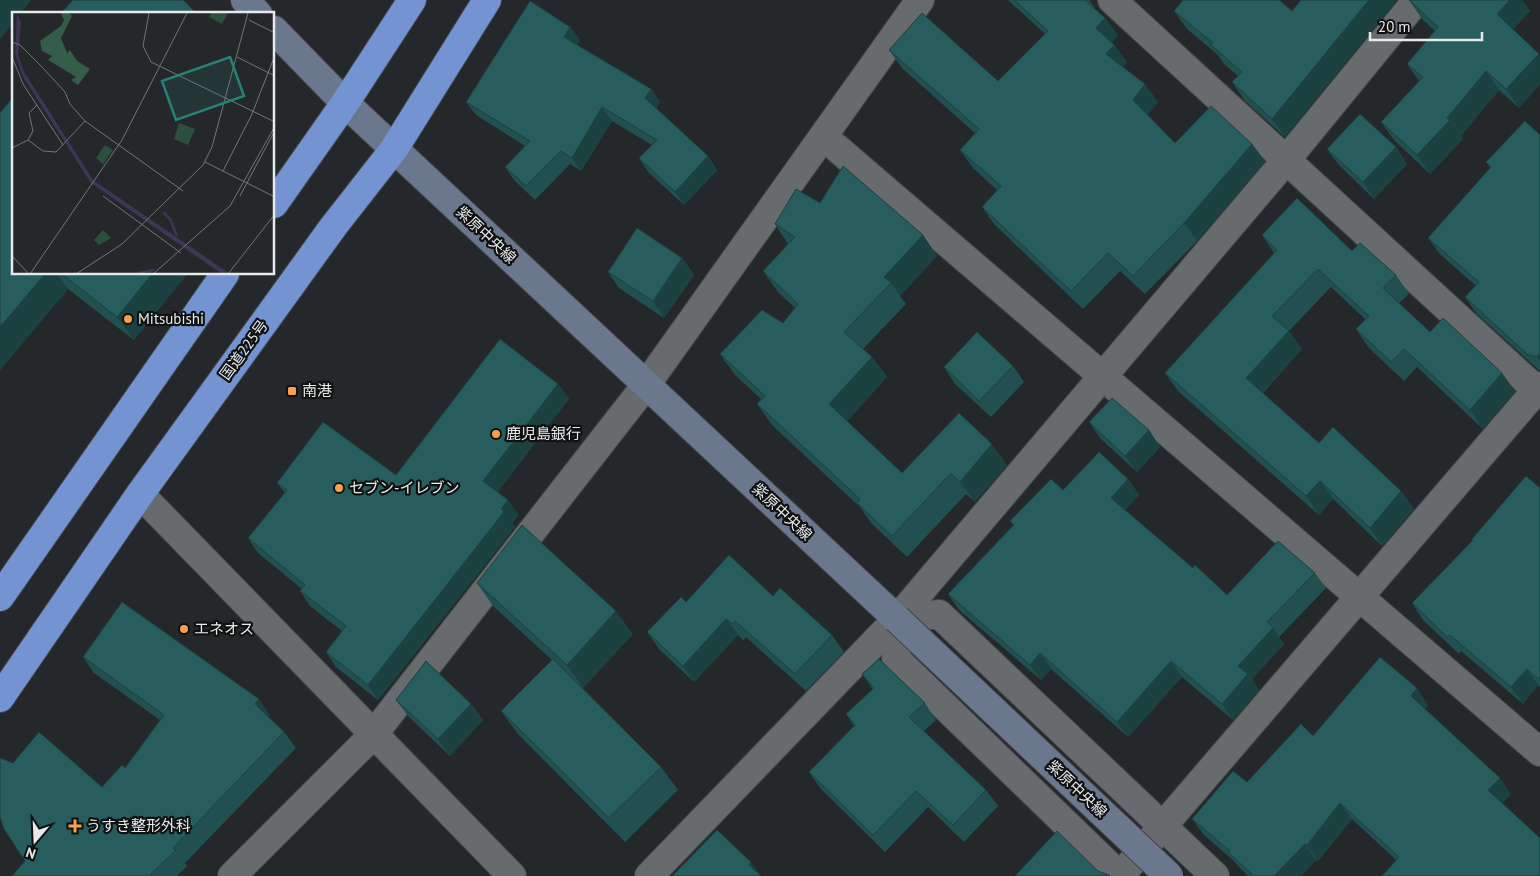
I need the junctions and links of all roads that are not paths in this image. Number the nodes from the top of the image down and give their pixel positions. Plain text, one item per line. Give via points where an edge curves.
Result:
1 (245, 0) edge
2 (412, 0) edge
3 (486, 0) edge
4 (920, 0) edge
5 (1112, 0) edge
6 (1417, 0) edge
7 (256, 12) edge
8 (275, 31) edge
9 (345, 103) junction
10 (824, 137) junction
11 (394, 148) junction
12 (1287, 159) junction
13 (275, 203) edge
14 (224, 275) edge
15 (1104, 375) junction
16 (646, 385) junction
17 (1539, 390) edge
18 (140, 494) junction
19 (0, 597) edge
20 (1360, 597) junction
21 (897, 619) junction
22 (0, 698) edge
23 (373, 735) junction
24 (1540, 752) edge
25 (1163, 827) junction
26 (232, 876) edge
27 (512, 876) edge
28 (649, 876) edge
29 (1120, 876) edge
30 (1169, 876) edge
31 (1214, 876) edge

1 - 7 street
2 - 9 highway
3 - 11 highway, 国道225号
4 - 10 street
5 - 12 street
6 - 12 street
8 - 9 street, 紫原中央線
9 - 11 street, 紫原中央線
9 - 13 highway
10 - 15 street
10 - 16 street
11 - 16 street, 紫原中央線
11 - 18 highway, 国道225号
12 - 15 street
12 - 17 street
14 - 19 highway
15 - 20 street
15 - 21 street
16 - 21 street, 紫原中央線
16 - 23 street
17 - 20 street
18 - 22 highway, 国道225号
18 - 23 street
20 - 24 street
20 - 25 street
21 - 25 street via 939,614
21 - 28 street
21 - 29 street via 896,659
21 - 30 street, 紫原中央線, bridge
23 - 26 street
23 - 27 street
25 - 29 street
25 - 31 street

